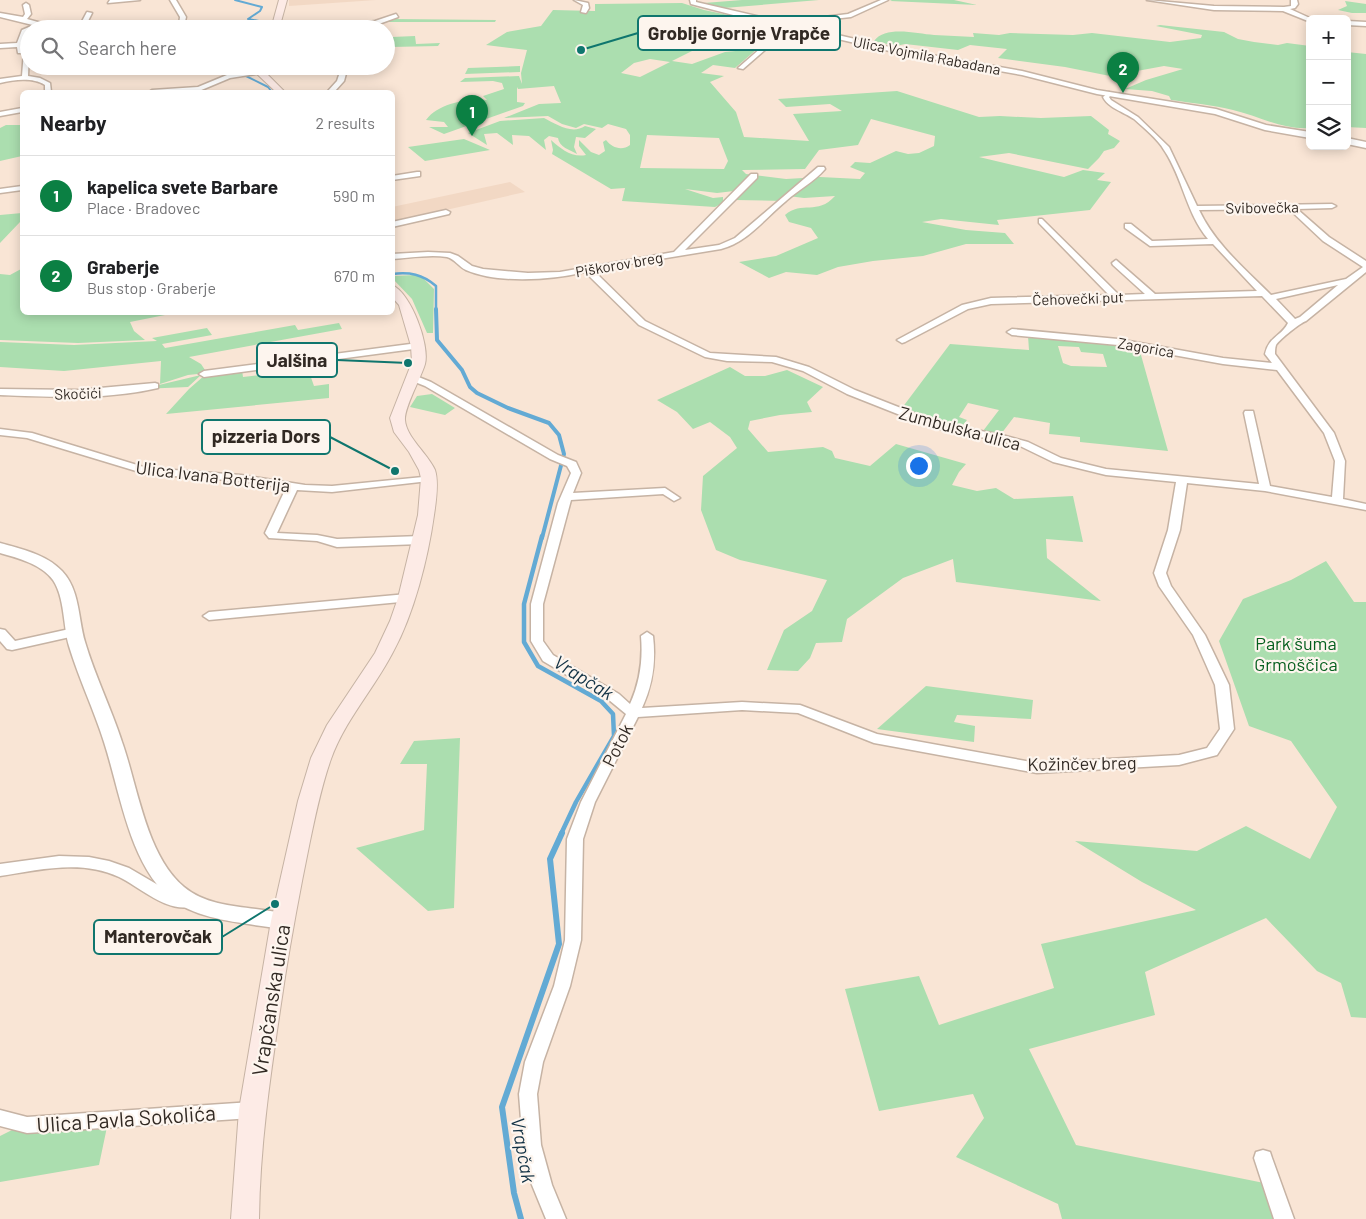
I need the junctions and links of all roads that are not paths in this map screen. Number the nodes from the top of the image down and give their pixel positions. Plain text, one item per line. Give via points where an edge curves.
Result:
1 (137, 0) edge
2 (173, 0) edge
3 (283, 0) edge
4 (577, 0) edge
5 (693, 0) edge
6 (886, 0) edge
7 (1150, 0) edge
8 (1294, 0) edge
9 (110, 2) dead end
10 (26, 5) dead end
11 (1284, 9) junction
12 (584, 12) dead end
13 (89, 13) dead end
14 (0, 15) edge
15 (396, 16) dead end
16 (1306, 18) edge
17 (24, 19) joint
18 (86, 20) edge
19 (182, 20) edge
20 (277, 20) edge
21 (385, 20) edge
22 (1351, 23) edge
23 (1366, 24) edge
24 (784, 31) junction
25 (20, 45) edge
26 (0, 46) edge
27 (741, 68) dead end
28 (25, 75) edge
29 (237, 75) edge
30 (265, 75) edge
31 (343, 75) edge
32 (25, 79) junction
33 (0, 81) edge
34 (48, 90) edge
35 (183, 90) edge
36 (279, 90) edge
37 (334, 90) edge
38 (1109, 94) junction
39 (20, 110) edge
40 (0, 114) edge
41 (1306, 134) edge
42 (1351, 143) edge
43 (1366, 145) edge
44 (821, 169) dead end
45 (417, 174) dead end
46 (754, 176) dead end
47 (395, 178) edge
48 (20, 188) edge
49 (0, 191) edge
50 (1332, 206) dead end
51 (1193, 208) junction
52 (1292, 208) junction
53 (446, 212) dead end
54 (1042, 221) dead end
55 (395, 224) edge
56 (1128, 226) dead end
57 (1215, 241) junction
58 (677, 254) junction
59 (395, 257) edge
60 (1116, 263) dead end
61 (1366, 266) edge
62 (587, 269) junction
63 (1348, 282) junction
64 (395, 292) edge
65 (1153, 296) junction
66 (1266, 296) junction
67 (1116, 297) junction
68 (1293, 323) junction
69 (1012, 332) dead end
70 (902, 340) dead end
71 (418, 346) junction
72 (1279, 367) junction
73 (204, 374) dead end
74 (412, 378) junction
75 (156, 386) dead end
76 (0, 392) edge
77 (1248, 413) dead end
78 (0, 432) edge
79 (429, 478) junction
80 (1182, 480) junction
81 (293, 486) junction
82 (1265, 488) junction
83 (566, 497) junction
84 (674, 498) dead end
85 (1337, 502) junction
86 (1366, 507) edge
87 (420, 540) junction
88 (0, 548) edge
89 (407, 598) junction
90 (208, 616) dead end
91 (74, 632) junction
92 (0, 633) edge
93 (647, 636) dead end
94 (633, 713) junction
95 (0, 870) edge
96 (197, 904) junction
97 (282, 921) junction
98 (252, 1110) junction
99 (0, 1118) edge
100 (1262, 1158) dead end
101 (245, 1219) edge
102 (556, 1219) edge
103 (1284, 1219) edge

1 - 9 street
2 - 19 street
3 - 20 main road
4 - 12 street via 585,3
5 - 24 street, Ulica Vojmila Rabadana via 693,3 714,9 771,22
6 - 24 street via 850,16 797,21
7 - 11 street via 1214,8
8 - 11 street via 1293,7
10 - 17 street via 28,14
11 - 16 street
13 - 18 street
14 - 17 street
15 - 21 street
22 - 23 street
24 - 27 street
24 - 38 street, Ulica Vojmila Rabadana via 825,34 898,52 1022,73
25 - 26 street
28 - 32 street
29 - 35 street via 199,89
30 - 36 main road
31 - 37 street
32 - 33 street
32 - 34 street via 46,82
38 - 41 street, Ulica Vojmila Rabadana via 1216,112 1266,127
38 - 51 street via 1108,101 1136,118 1167,148
39 - 40 street
42 - 43 street
44 - 58 street, Piškorov breg via 730,244
45 - 47 street
46 - 58 street
48 - 49 street
50 - 52 street, Svibovečka
51 - 52 street, Svibovečka
51 - 57 street
52 - 61 street via 1326,239
53 - 55 street
54 - 67 street
56 - 57 street via 1150,244
57 - 66 street
58 - 62 street, Piškorov breg
59 - 62 street, Piškorov breg via 451,256 469,268 507,274 568,273
60 - 65 street
61 - 63 street
62 - 80 street, Zumbulska ulica via 642,324 708,355 773,359 806,369 852,392 937,426 1002,438 1063,461 1106,472
63 - 66 street, Čehovečki put
63 - 68 street via 1303,319
64 - 71 main road, Vrapčanska ulica via 405,304
65 - 66 street, Čehovečki put
65 - 67 street, Čehovečki put
66 - 68 street
67 - 70 street, Čehovečki put via 991,301 965,307
68 - 72 street via 1272,344 1270,354
69 - 72 street, Zagorica via 1118,342 1223,361
71 - 73 street
71 - 74 main road, Vrapčanska ulica via 419,362
72 - 85 street via 1329,433 1340,462
74 - 79 main road, Vrapčanska ulica via 398,412 398,425 424,462
74 - 83 street, Potok via 428,384 557,459 572,464 576,473
75 - 76 street, Skočići via 73,395
77 - 82 street
78 - 81 street, Ulica Ivana Botterija via 28,435 146,471 240,478
79 - 81 street, Ulica Ivana Botterija via 332,489
79 - 87 main road, Vrapčanska ulica
80 - 82 street, Zumbulska ulica
80 - 94 street, Kožinčev breg via 1174,530 1160,573 1165,586 1198,635 1222,685 1227,729 1212,752 1179,760 1037,768 874,738 800,709 742,706
81 - 87 street via 271,533 273,536 317,538 337,543
82 - 85 street, Zumbulska ulica
83 - 84 street via 664,492
83 - 94 street, Potok via 537,604 537,641 548,658 614,697
85 - 86 street, Zumbulska ulica
87 - 89 main road, Vrapčanska ulica
88 - 91 street via 19,553 53,571 62,582 68,599
89 - 90 street
89 - 97 main road, Vrapčanska ulica via 390,643 345,709 321,758 308,801
91 - 92 street via 12,646
91 - 96 street via 114,742 143,841 163,877 177,892
93 - 94 street via 650,659
94 - 102 street, Potok via 588,802 575,838 573,940 562,986 534,1062 528,1094 532,1144 542,1185
95 - 96 street via 66,862 92,863 137,878 161,895
96 - 97 street
97 - 98 main road, Vrapčanska ulica
98 - 99 street, Ulica Pavla Sokolića via 54,1124 27,1124
98 - 101 main road, Vrapčanska ulica
100 - 103 street

